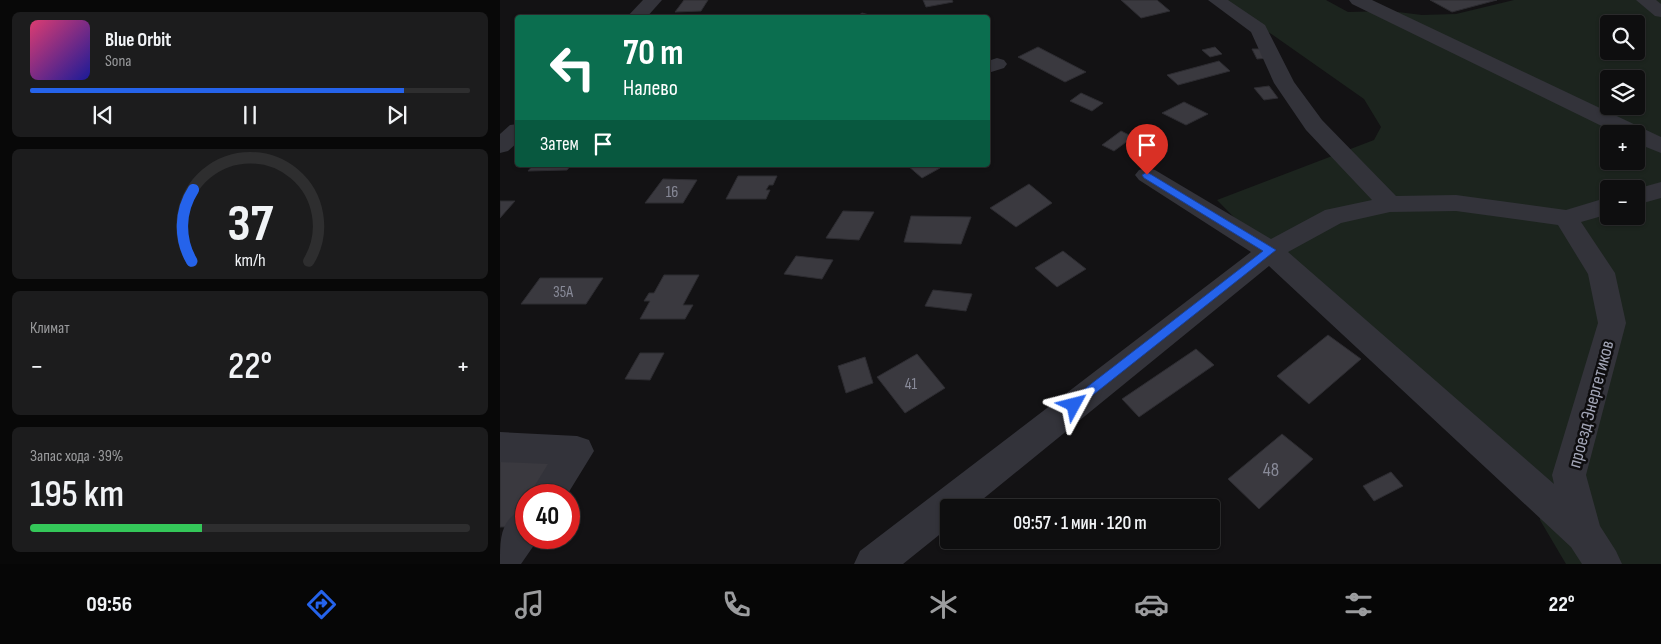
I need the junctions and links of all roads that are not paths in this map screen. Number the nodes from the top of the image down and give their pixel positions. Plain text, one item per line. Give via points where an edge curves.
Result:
1 (653, 0) edge
2 (1217, 0) edge
3 (1358, 0) edge
4 (1646, 0) edge
5 (1661, 12) edge
6 (638, 15) edge
7 (1617, 125) edge
8 (1645, 138) edge
9 (1661, 146) edge
10 (1147, 175) dead end
11 (1661, 190) edge
12 (1645, 194) edge
13 (1390, 204) junction
14 (1600, 208) edge
15 (1566, 218) junction
16 (1270, 250) junction
17 (500, 447) edge
18 (554, 484) edge
19 (1584, 534) junction
20 (515, 541) edge
21 (500, 563) edge
22 (873, 564) edge
23 (1603, 564) edge

1 - 6 street
2 - 13 street via 1259,30 1284,83 1314,125
3 - 7 street
4 - 5 street
8 - 9 street
10 - 16 street
11 - 12 street
13 - 15 street via 1456,203
13 - 16 street via 1334,216
14 - 15 street
15 - 19 street, проезд Энергетиков via 1601,273 1612,323 1569,475
16 - 19 street
16 - 22 street
17 - 18 street via 577,451
19 - 23 street, проезд Энергетиков
20 - 21 street

